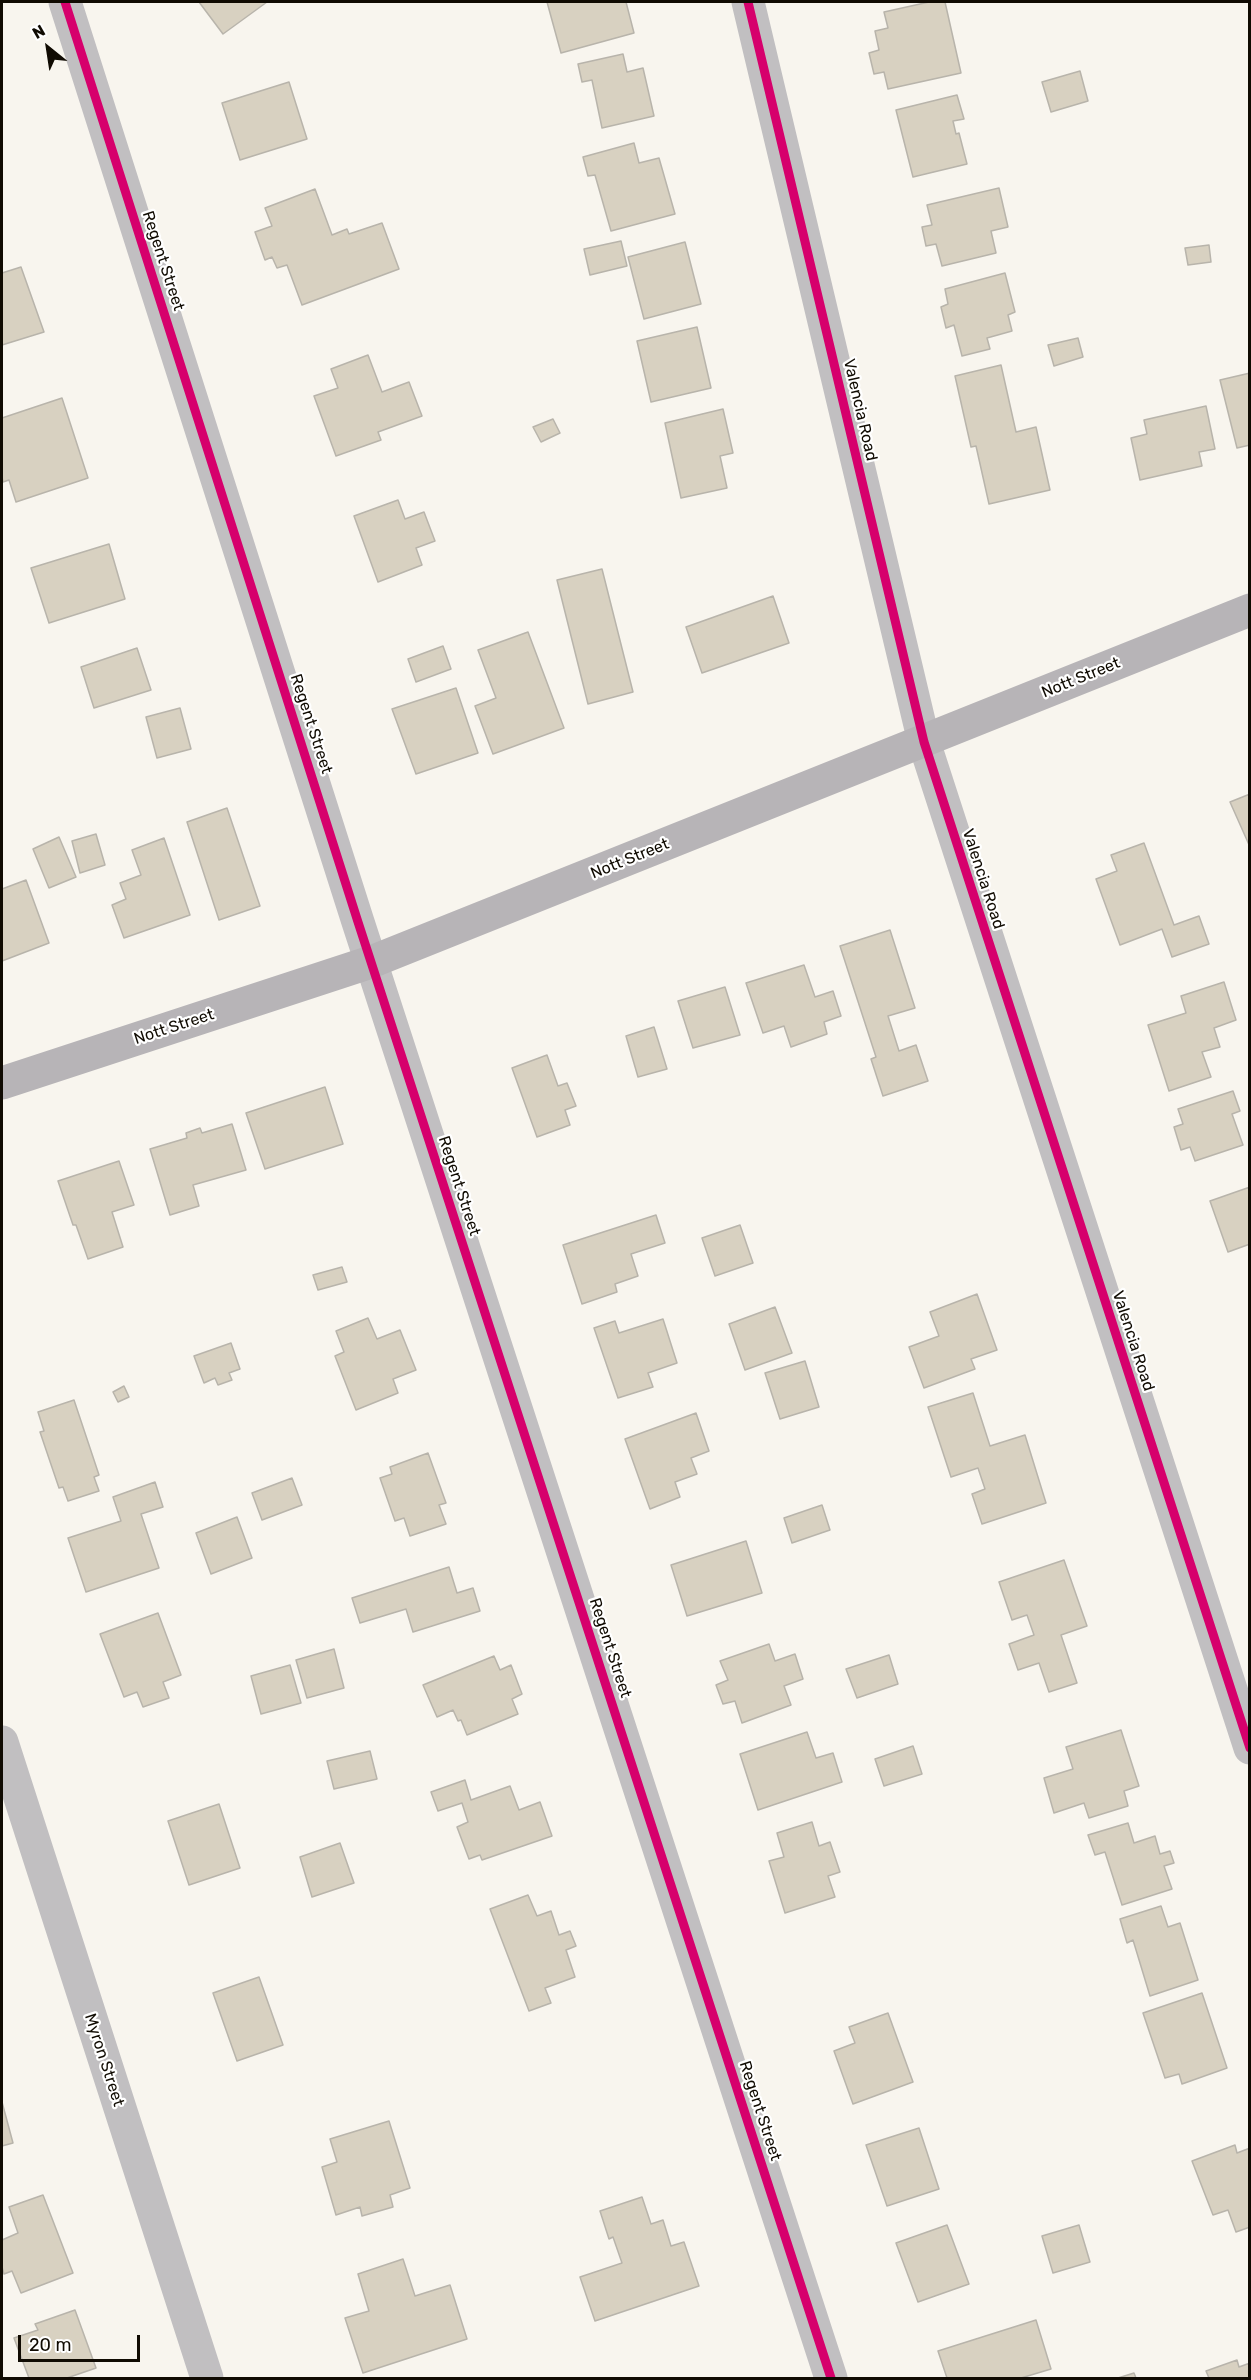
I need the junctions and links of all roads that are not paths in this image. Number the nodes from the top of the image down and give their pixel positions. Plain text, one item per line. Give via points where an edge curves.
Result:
1 (65, 2) edge
2 (748, 2) edge
3 (1250, 610) edge
4 (924, 742) junction
5 (371, 962) junction
6 (2, 1083) edge
7 (2, 1742) edge
8 (1250, 1748) edge
9 (207, 2379) edge
10 (831, 2379) edge

1 - 5 street, Regent Street
2 - 4 street, Valencia Road
3 - 4 main road, Nott Street
4 - 5 main road, Nott Street
4 - 8 street, Valencia Road
5 - 6 main road, Nott Street
5 - 10 street, Regent Street
7 - 9 street, Myron Street

